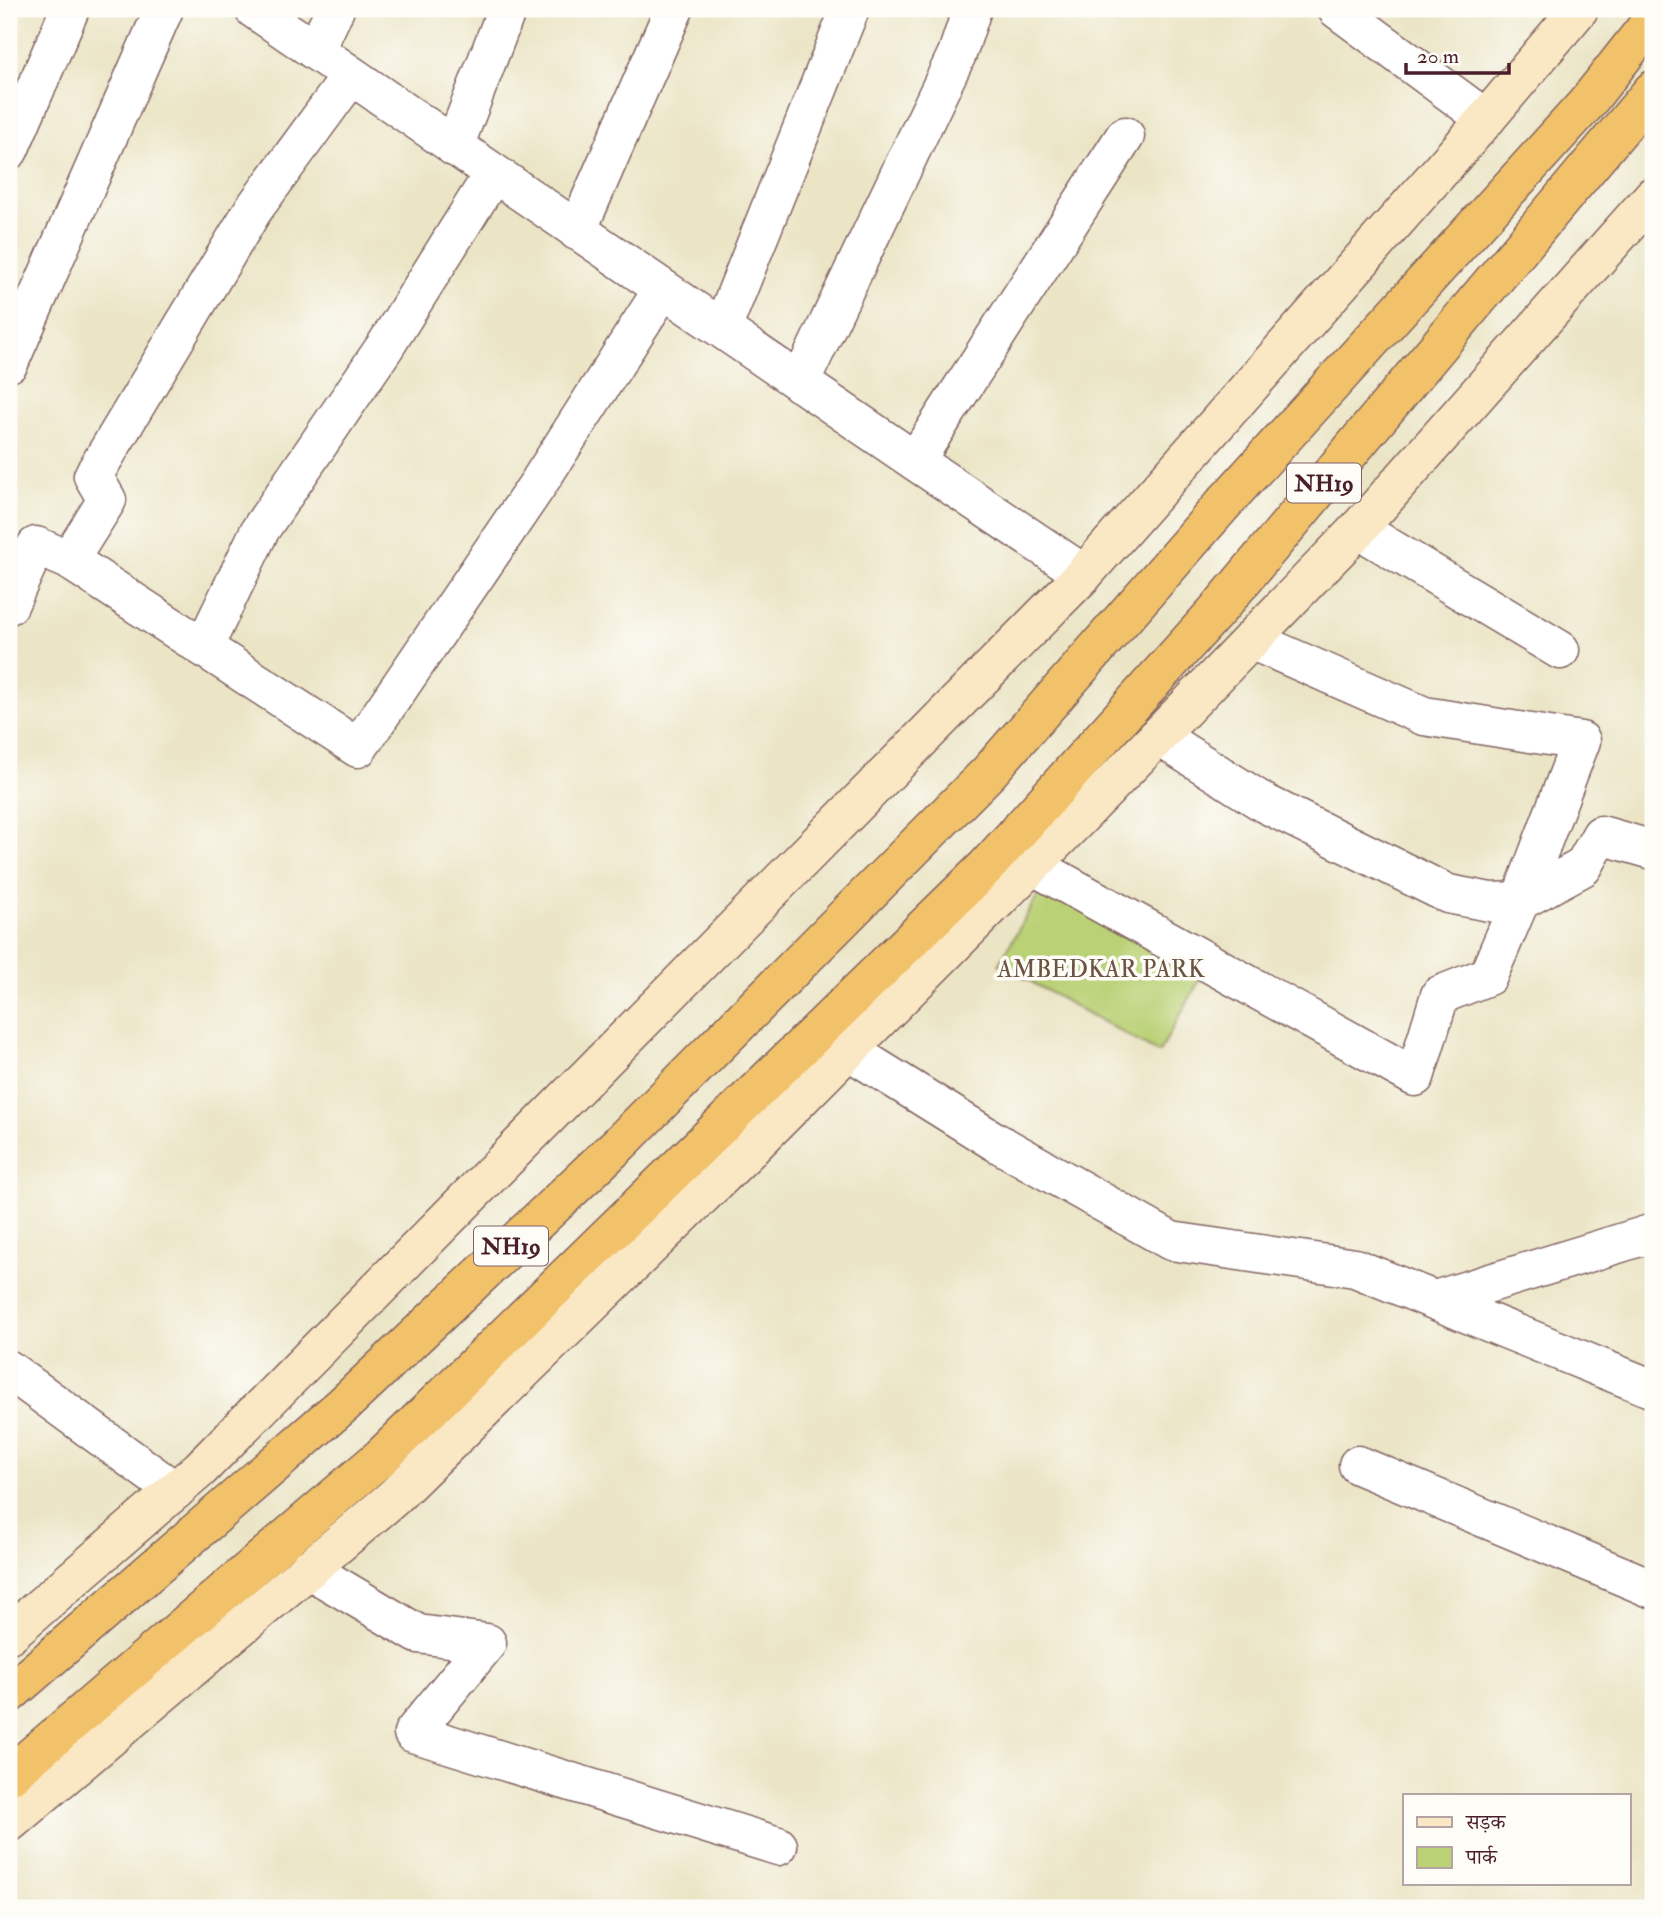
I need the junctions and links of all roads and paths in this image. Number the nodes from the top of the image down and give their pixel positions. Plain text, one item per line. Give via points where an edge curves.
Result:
1 (70, 9) edge
2 (164, 9) edge
3 (254, 9) edge
4 (334, 9) edge
5 (507, 9) edge
6 (674, 9) edge
7 (850, 9) edge
8 (972, 9) edge
9 (1337, 9) edge
10 (1579, 9) edge
11 (1653, 19) edge
12 (315, 51) junction
13 (351, 76) junction
14 (1653, 90) edge
15 (1486, 118) junction
16 (1125, 136) dead end
17 (454, 147) junction
18 (9, 150) edge
19 (493, 174) junction
20 (1653, 196) edge
21 (577, 231) junction
22 (663, 289) junction
23 (722, 329) junction
24 (9, 363) edge
25 (800, 383) junction
26 (915, 461) junction
27 (1359, 530) junction
28 (38, 547) edge
29 (1084, 574) junction
30 (9, 605) edge
31 (1251, 640) junction
32 (204, 647) junction
33 (1560, 650) dead end
34 (1158, 736) junction
35 (1653, 850) edge
36 (1032, 865) junction
37 (1520, 901) junction
38 (848, 1049) junction
39 (1653, 1233) edge
40 (1435, 1300) junction
41 (9, 1370) edge
42 (1653, 1389) edge
43 (1358, 1465) dead end
44 (175, 1491) junction
45 (308, 1569) junction
46 (1653, 1589) edge
47 (9, 1634) edge
48 (9, 1693) edge
49 (9, 1776) edge
50 (9, 1823) edge
51 (778, 1846) dead end

1 - 18 street
2 - 24 street
3 - 12 street
4 - 12 street
5 - 17 street
6 - 21 street
7 - 23 street
8 - 25 street via 957,54
9 - 15 street
10 - 15 main road
11 - 48 highway, NH19 via 1586,104 1224,503 989,772 620,1143 344,1404
12 - 13 street
13 - 17 street
13 - 28 street via 253,210 93,476 107,500
14 - 49 highway, NH19 via 1220,607 986,867 381,1457
15 - 29 main road
16 - 26 street
17 - 19 street
19 - 21 street
19 - 32 street via 386,345 260,530
20 - 27 main road
21 - 22 street
22 - 23 street
22 - 32 street via 536,487 358,748
23 - 25 street
25 - 26 street
26 - 29 street
27 - 31 main road
27 - 33 street
28 - 30 street
28 - 32 street
29 - 44 main road
31 - 34 main road
31 - 37 street via 1424,716 1581,741
34 - 36 main road
34 - 37 street via 1264,803 1448,894 1490,902
35 - 37 street via 1601,835 1583,867
36 - 37 street via 1415,1077 1440,995 1488,976
36 - 38 main road
38 - 40 street via 994,1142 1171,1241 1355,1268
38 - 45 main road via 393,1498
39 - 40 street
40 - 42 street
41 - 44 street
43 - 46 street
44 - 47 main road
45 - 50 main road
45 - 51 street via 418,1634 487,1643 413,1732

